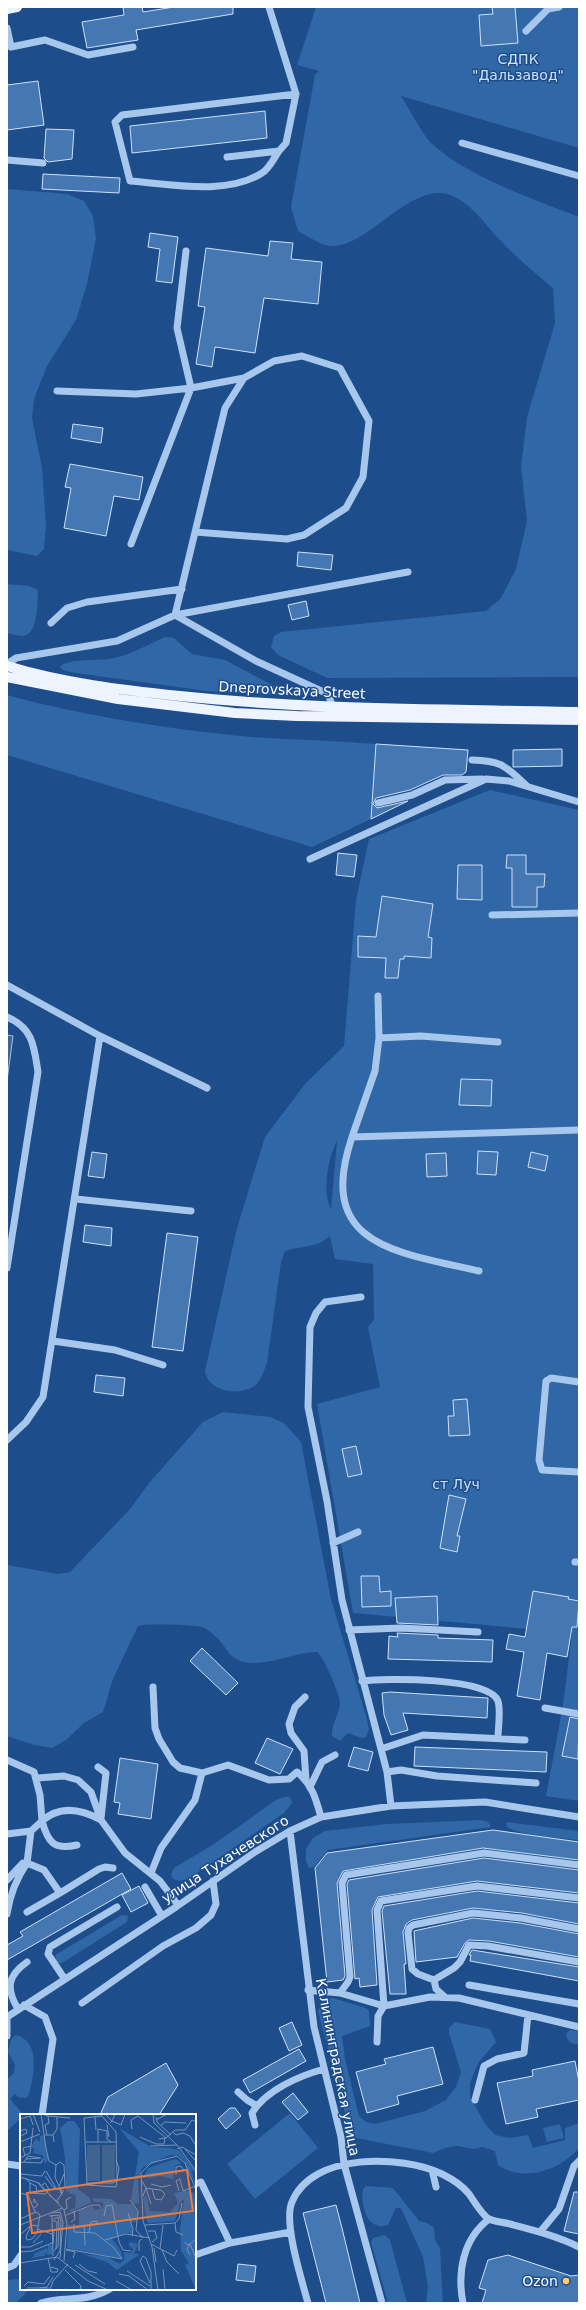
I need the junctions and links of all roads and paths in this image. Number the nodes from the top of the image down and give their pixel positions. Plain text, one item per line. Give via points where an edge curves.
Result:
1 (17, 7) edge
2 (269, 7) edge
3 (559, 7) edge
4 (548, 8) edge
5 (7, 9) edge
6 (7, 28) edge
7 (526, 31) dead end
8 (9, 47) edge
9 (133, 47) dead end
10 (296, 94) junction
11 (462, 143) dead end
12 (279, 151) junction
13 (226, 157) dead end
14 (7, 160) edge
15 (43, 163) dead end
16 (579, 176) edge
17 (186, 251) dead end
18 (244, 378) junction
19 (191, 388) junction
20 (57, 391) dead end
21 (195, 532) junction
22 (131, 544) dead end
23 (408, 572) dead end
24 (182, 588) junction
25 (175, 615) junction
26 (51, 623) dead end
27 (7, 665) edge
28 (7, 677) edge
29 (332, 707) junction
30 (579, 712) edge
31 (579, 720) edge
32 (472, 760) dead end
33 (486, 779) junction
34 (529, 787) junction
35 (579, 802) edge
36 (378, 803) dead end
37 (310, 859) dead end
38 (579, 913) edge
39 (492, 915) dead end
40 (7, 985) edge
41 (378, 996) dead end
42 (7, 1017) edge
43 (100, 1036) junction
44 (379, 1038) junction
45 (498, 1042) dead end
46 (208, 1088) dead end
47 (579, 1130) edge
48 (352, 1137) junction
49 (76, 1200) junction
50 (191, 1211) dead end
51 (7, 1268) edge
52 (479, 1271) dead end
53 (361, 1297) dead end
54 (53, 1341) junction
55 (163, 1365) dead end
56 (579, 1382) edge
57 (7, 1440) edge
58 (579, 1472) edge
59 (358, 1532) dead end
60 (334, 1543) junction
61 (349, 1630) junction
62 (478, 1632) dead end
63 (362, 1681) junction
64 (153, 1687) dead end
65 (305, 1697) dead end
66 (545, 1708) dead end
67 (579, 1714) edge
68 (498, 1738) junction
69 (525, 1740) dead end
70 (381, 1749) junction
71 (335, 1755) dead end
72 (7, 1760) edge
73 (98, 1767) dead end
74 (387, 1772) junction
75 (202, 1773) junction
76 (37, 1778) junction
77 (306, 1780) junction
78 (536, 1783) dead end
79 (310, 1787) junction
80 (391, 1806) junction
81 (579, 1816) edge
82 (321, 1817) junction
83 (101, 1820) junction
84 (42, 1821) junction
85 (290, 1831) junction
86 (31, 1832) junction
87 (7, 1834) edge
88 (77, 1845) dead end
89 (27, 1863) junction
90 (579, 1865) edge
91 (113, 1868) dead end
92 (151, 1873) junction
93 (7, 1880) edge
94 (214, 1881) junction
95 (145, 1886) dead end
96 (60, 1893) junction
97 (579, 1898) edge
98 (178, 1905) junction
99 (117, 1907) dead end
100 (27, 1912) dead end
101 (7, 1914) edge
102 (162, 1916) junction
103 (579, 1929) edge
104 (27, 1962) dead end
105 (579, 1962) edge
106 (64, 1978) junction
107 (434, 1980) junction
108 (469, 1985) dead end
109 (308, 1990) junction
110 (340, 1993) junction
111 (444, 1997) junction
112 (82, 2003) dead end
113 (579, 2004) edge
114 (384, 2006) junction
115 (21, 2007) junction
116 (528, 2015) junction
117 (7, 2017) edge
118 (579, 2027) edge
119 (7, 2036) edge
120 (377, 2042) dead end
121 (324, 2069) junction
122 (238, 2092) dead end
123 (475, 2100) dead end
124 (257, 2106) junction
125 (42, 2114) edge
126 (254, 2125) dead end
127 (579, 2161) edge
128 (7, 2164) edge
129 (344, 2164) junction
130 (20, 2166) edge
131 (432, 2170) junction
132 (196, 2184) edge
133 (436, 2187) dead end
134 (489, 2219) junction
135 (291, 2232) junction
136 (540, 2232) junction
137 (230, 2243) junction
138 (579, 2246) edge
139 (196, 2254) edge
140 (20, 2257) edge
141 (7, 2268) edge
142 (108, 2290) edge
143 (41, 2303) edge
144 (307, 2303) edge
145 (382, 2303) edge
146 (463, 2303) edge

1 - 5 main road
2 - 10 street
3 - 4 street
4 - 7 street
6 - 8 street
8 - 9 street via 45,40 88,55
10 - 12 street via 286,143
10 - 12 street via 122,115 115,122 130,181 221,187 242,182 263,172
11 - 16 street
12 - 13 street
14 - 15 street
17 - 19 street via 177,328
18 - 19 street
18 - 21 street via 225,408
18 - 21 street via 274,361 302,356 340,368 369,421 363,477 346,508 304,535 287,539
19 - 20 street via 136,394
19 - 22 street
21 - 24 street
23 - 25 street
24 - 25 street
24 - 26 street via 87,602 67,608
25 - 27 street via 117,641 16,658
25 - 29 street via 256,662 328,694
27 - 29 main road, Dneprovskaya Street via 54,678 117,690 238,703
28 - 31 main road, Dneprovskaya Street via 118,699 235,713
29 - 30 main road, Dneprovskaya Street
32 - 34 street via 493,761 504,765
33 - 34 street via 498,779
33 - 36 street via 445,780 412,795
33 - 37 street
34 - 35 street
38 - 39 street
40 - 43 street
41 - 44 street
42 - 51 street via 28,1030 38,1072
43 - 46 street
43 - 49 street
44 - 45 street via 421,1036
44 - 48 street via 375,1071
47 - 48 street
48 - 52 street via 344,1158 342,1191 352,1223 373,1240 397,1250
49 - 50 street
49 - 54 street
53 - 60 street via 325,1302 316,1313 310,1327 308,1407
54 - 55 street via 115,1350
54 - 57 street via 43,1397 26,1422
56 - 58 street via 551,1378 546,1381 539,1460 542,1470
59 - 60 street
60 - 61 street
61 - 62 street via 401,1628
61 - 63 street
63 - 68 street via 456,1682 476,1686 494,1694 498,1701
63 - 70 street
64 - 75 street via 155,1728 159,1739 173,1762 180,1768
65 - 77 street via 296,1707 289,1724 291,1733 304,1752
66 - 67 street
68 - 69 street
68 - 70 street via 423,1735
70 - 74 street
71 - 79 street via 322,1762
72 - 76 street via 28,1767
73 - 83 street via 106,1773
74 - 78 street via 401,1770 437,1776
74 - 80 street
75 - 77 street via 228,1765 269,1780 289,1779 297,1772
75 - 92 street via 195,1800 161,1848
76 - 83 street via 64,1776 78,1780 91,1792
76 - 84 street
77 - 79 street
79 - 82 street via 315,1794
80 - 81 street, улица Тухачевского via 485,1802
80 - 82 street, улица Тухачевского
82 - 85 street, улица Тухачевского
83 - 84 street via 90,1814 63,1809 49,1814
83 - 92 street via 125,1853
84 - 86 street
84 - 88 street via 45,1832 54,1845 64,1848
85 - 94 street, улица Тухачевского
85 - 109 street, Калининградская улица
86 - 87 street
86 - 89 street
89 - 93 street via 23,1863
89 - 96 street via 44,1870
89 - 101 street via 10,1895
90 - 110 street via 484,1854 346,1874 342,1883 350,1977
91 - 96 street via 99,1869
92 - 98 street
94 - 98 street, улица Тухачевского
94 - 112 street via 216,1904 211,1915 196,1928 163,1946
95 - 102 street
96 - 100 street
97 - 114 street via 477,1886 381,1901 377,1910
98 - 102 street, улица Тухачевского
99 - 106 street via 50,1947 48,1954
102 - 106 street, улица Тухачевского
103 - 107 street via 520,1918 473,1913 413,1925 408,1928 412,1969
104 - 115 street via 14,1974 10,1984 11,1998
105 - 107 street via 474,1944 466,1948 460,1962 454,1968
106 - 115 street, улица Тухачевского
107 - 111 street via 436,1989
108 - 113 street
109 - 110 street
109 - 121 street, Калининградская улица
110 - 114 street
111 - 114 street
111 - 116 street via 459,1998
114 - 120 street via 378,2016
115 - 117 street, улица Тухачевского
115 - 125 street via 45,2017 53,2038
116 - 118 street
116 - 123 street via 524,2053 497,2059 484,2066
117 - 119 street
121 - 124 street via 281,2088
121 - 129 street, Калининградская улица
122 - 124 street
124 - 126 street via 252,2113
127 - 136 street via 574,2166 559,2208
128 - 130 street
129 - 131 street via 390,2163
129 - 135 street, Калининградская улица via 315,2176 304,2184 291,2203
129 - 145 street
131 - 133 street
131 - 134 street via 462,2186
132 - 137 street via 201,2182
134 - 136 street
134 - 146 street via 472,2235 466,2248 461,2290
135 - 137 street
135 - 144 street, Калининградская улица
136 - 138 street
137 - 139 street
140 - 141 street via 14,2266
142 - 143 street via 85,2299

